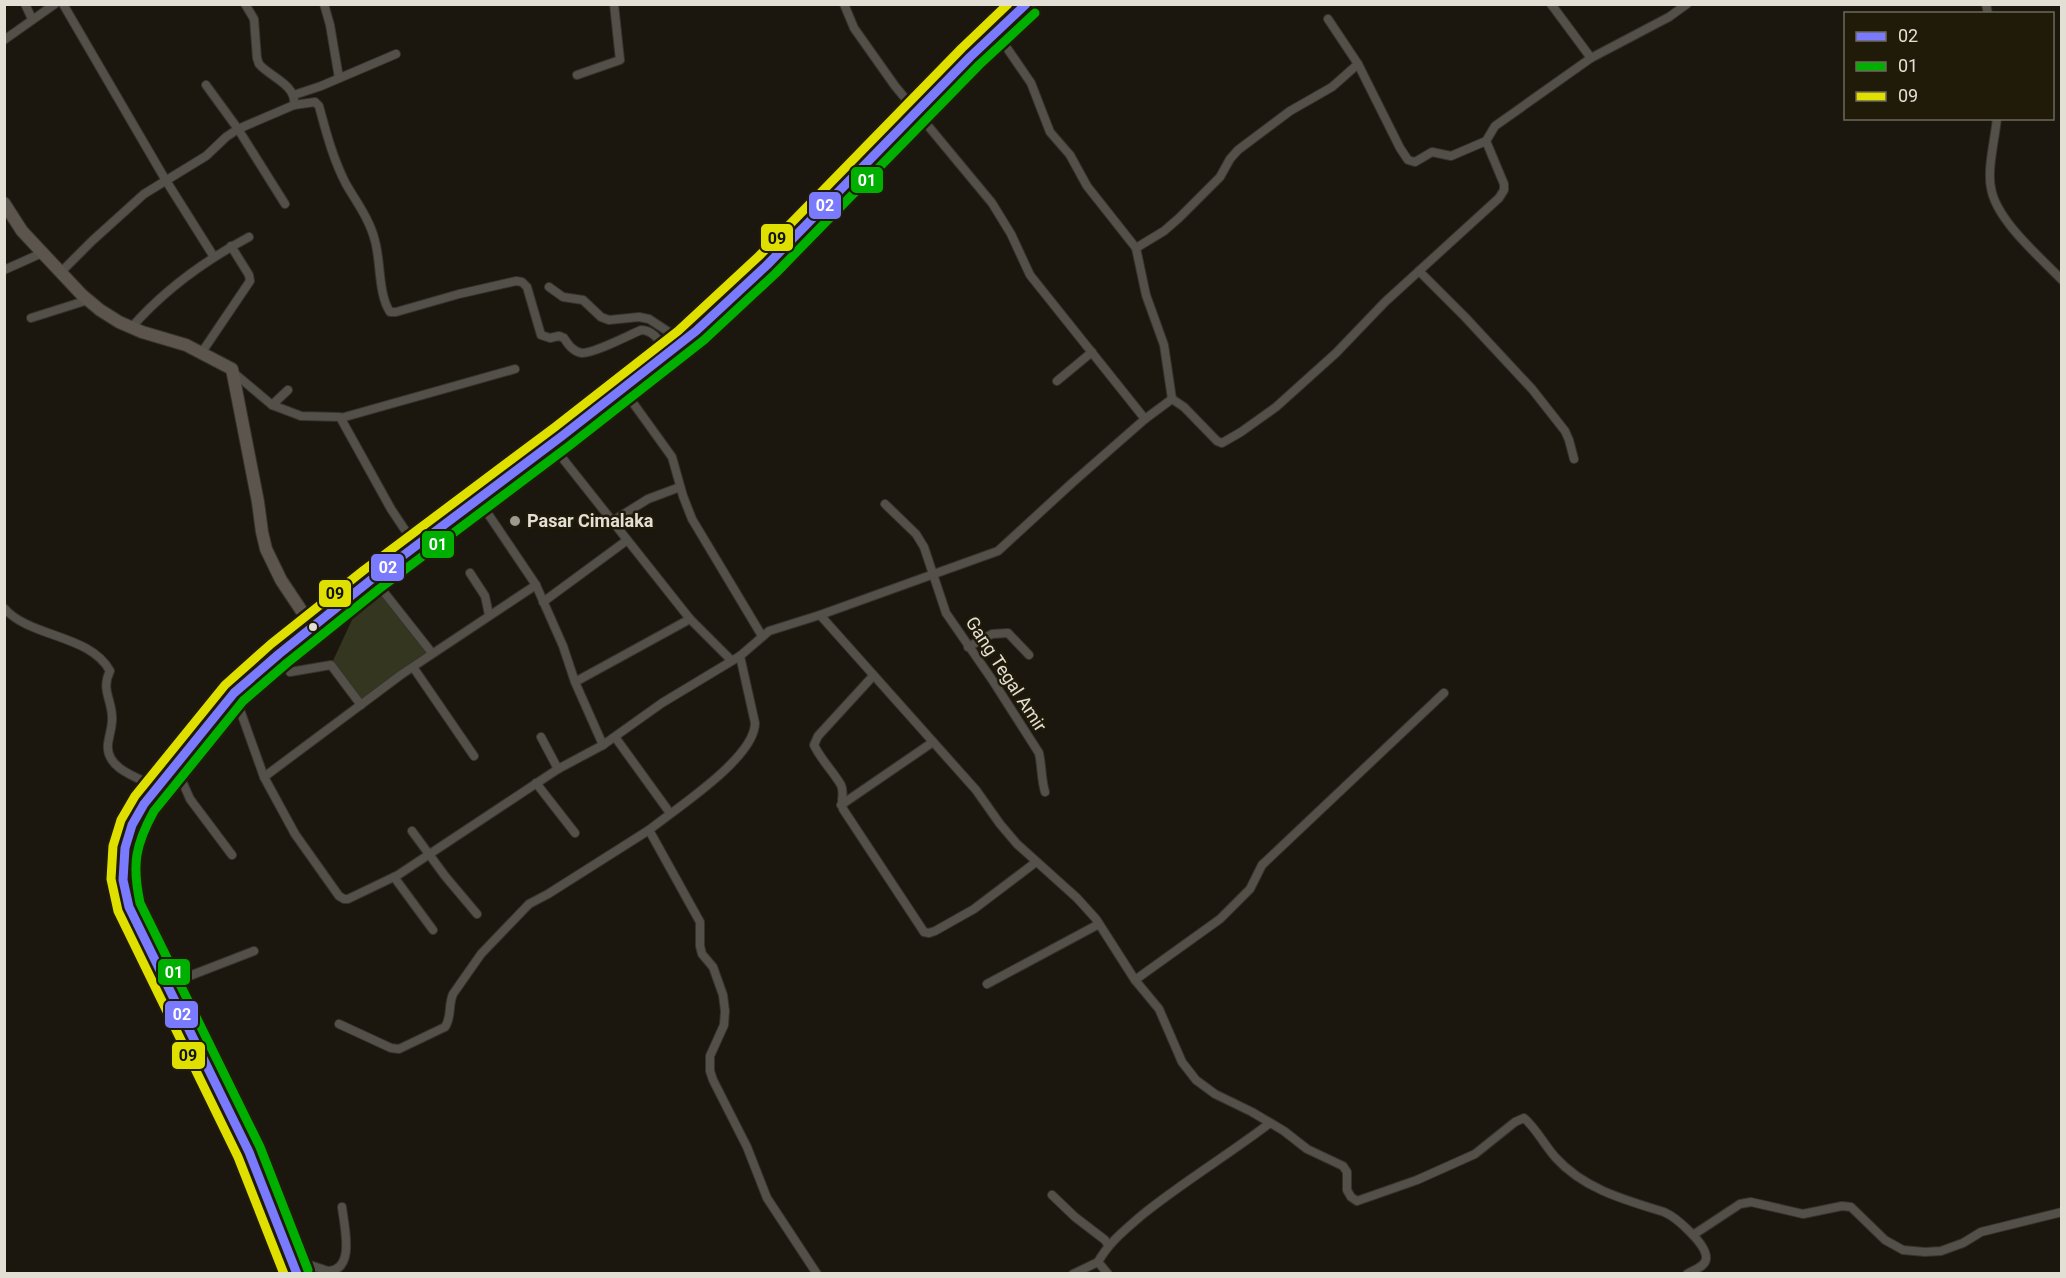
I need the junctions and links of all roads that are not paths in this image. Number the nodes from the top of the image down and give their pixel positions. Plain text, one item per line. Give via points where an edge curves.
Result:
1 (25, 4) edge
2 (55, 4) edge
3 (63, 4) edge
4 (245, 4) edge
5 (324, 4) edge
6 (614, 4) edge
7 (843, 4) edge
8 (1028, 4) edge
9 (1551, 4) edge
10 (1687, 4) edge
11 (32, 19) junction
12 (1328, 20) dead end
13 (996, 32) junction
14 (4, 40) edge
15 (396, 54) dead end
16 (1591, 58) junction
17 (1358, 64) junction
18 (577, 75) dead end
19 (339, 78) junction
20 (206, 85) dead end
21 (294, 100) junction
22 (915, 113) junction
23 (1997, 120) edge
24 (238, 129) junction
25 (1486, 141) junction
26 (165, 179) junction
27 (4, 203) edge
28 (285, 204) dead end
29 (249, 237) dead end
30 (231, 246) junction
31 (1136, 248) junction
32 (42, 253) junction
33 (214, 257) junction
34 (4, 270) edge
35 (1419, 271) junction
36 (61, 272) junction
37 (2061, 280) edge
38 (549, 287) dead end
39 (88, 300) junction
40 (31, 318) dead end
41 (131, 328) junction
42 (684, 342) junction
43 (201, 352) junction
44 (1092, 352) junction
45 (668, 354) junction
46 (515, 369) dead end
47 (235, 379) junction
48 (1057, 381) dead end
49 (623, 389) junction
50 (288, 390) dead end
51 (1172, 399) junction
52 (272, 405) junction
53 (1145, 419) junction
54 (342, 420) junction
55 (552, 445) junction
56 (1574, 459) dead end
57 (680, 487) junction
58 (478, 499) junction
59 (885, 504) dead end
60 (611, 522) junction
61 (626, 540) junction
62 (415, 545) junction
63 (470, 573) dead end
64 (935, 574) junction
65 (372, 577) junction
66 (536, 585) junction
67 (543, 602) junction
68 (4, 608) edge
69 (489, 615) junction
70 (820, 615) junction
71 (690, 619) junction
72 (311, 625) junction
73 (762, 636) junction
74 (968, 647) junction
75 (432, 653) junction
76 (1029, 655) dead end
77 (740, 656) junction
78 (731, 660) junction
79 (413, 667) junction
80 (290, 672) dead end
81 (873, 676) junction
82 (575, 682) junction
83 (234, 693) junction
84 (1444, 693) dead end
85 (361, 705) junction
86 (542, 737) dead end
87 (615, 737) junction
88 (933, 742) junction
89 (603, 745) junction
90 (474, 756) dead end
91 (175, 765) junction
92 (558, 769) junction
93 (264, 777) junction
94 (536, 783) junction
95 (157, 787) junction
96 (1045, 792) dead end
97 (841, 804) junction
98 (670, 813) junction
99 (649, 830) junction
100 (412, 831) dead end
101 (575, 834) dead end
102 (430, 854) junction
103 (232, 855) dead end
104 (1036, 862) junction
105 (394, 877) junction
106 (477, 914) dead end
107 (1099, 924) junction
108 (433, 930) dead end
109 (254, 951) dead end
110 (1135, 980) junction
111 (987, 984) dead end
112 (166, 986) junction
113 (339, 1024) dead end
114 (1270, 1123) junction
115 (1052, 1195) dead end
116 (342, 1207) dead end
117 (2061, 1212) edge
118 (1693, 1235) junction
119 (1108, 1245) junction
120 (1098, 1262) junction
121 (294, 1266) edge
122 (817, 1274) edge
123 (1073, 1274) edge
124 (1107, 1274) edge
125 (1687, 1274) edge

1 - 11 street
2 - 11 street
3 - 26 street
4 - 21 street via 253,15 259,64 291,90
5 - 19 street
6 - 18 street via 620,60
7 - 22 street via 854,28
8 - 13 highway
9 - 16 street
10 - 16 street
11 - 14 street
12 - 17 street
13 - 22 highway
13 - 31 street via 1031,83 1050,132
15 - 19 street
16 - 25 street via 1496,126
17 - 25 street via 1397,144 1411,162 1432,152 1452,156
17 - 31 street via 1332,87 1290,111 1238,150 1220,177 1179,218
19 - 21 street
20 - 24 street
21 - 24 street
21 - 45 street via 319,106 339,168 370,226 390,312 516,280 527,287 544,337 564,338 581,353 646,330
22 - 42 highway via 754,278
22 - 44 street via 992,203 1030,275
23 - 37 street via 1991,175 1993,196 2019,237
24 - 26 street via 206,156
24 - 28 street
25 - 35 street via 1504,190
26 - 33 street
26 - 36 street
27 - 32 street
29 - 30 street
30 - 33 street
30 - 43 street via 250,281
31 - 51 street via 1146,296 1164,345
32 - 34 street
32 - 36 street
33 - 41 street via 151,306
35 - 51 street via 1285,399 1226,442 1217,441
35 - 56 street via 1532,389 1565,431
36 - 39 street
38 - 42 street via 564,297 583,300 601,317 649,319
39 - 40 street
39 - 41 street
41 - 43 street
42 - 45 highway
43 - 47 street via 229,366
44 - 48 street
44 - 53 street
45 - 49 highway
46 - 54 street
47 - 52 street
47 - 72 street via 267,549 281,580
49 - 55 highway
49 - 57 street via 672,457
50 - 52 street
51 - 53 street
52 - 54 street via 302,416
53 - 64 street via 998,551
54 - 62 street
55 - 58 highway
55 - 60 street
57 - 60 street via 648,499
57 - 73 street via 700,535
58 - 62 highway
58 - 66 street
59 - 64 street, Gang Tegal Amir via 916,534
60 - 61 street
61 - 67 street
61 - 71 street
62 - 65 highway
63 - 69 street via 485,596
64 - 70 street
64 - 74 street, Gang Tegal Amir via 946,613
65 - 72 highway
65 - 75 street
66 - 67 street
66 - 69 street
67 - 82 street
68 - 95 street via 17,620 77,644 105,664 110,671 105,680 113,717 107,745 112,760 118,768
69 - 75 street
70 - 73 street via 785,624
70 - 81 street
71 - 78 street
71 - 82 street
72 - 83 highway
73 - 77 street
74 - 76 street via 992,634 1008,633
74 - 96 street, Gang Tegal Amir via 1039,753
75 - 79 street
77 - 78 street
77 - 98 street via 755,723 753,734 720,776
78 - 87 street
79 - 85 street
79 - 90 street
80 - 85 street via 331,665
81 - 88 street
81 - 97 street via 814,742 841,785
82 - 89 street
83 - 91 highway
83 - 93 street
84 - 110 street via 1262,866 1251,890 1220,919
85 - 93 street
86 - 92 street
87 - 89 street
87 - 98 street
88 - 97 street
88 - 104 street
89 - 92 street
91 - 95 highway
91 - 103 street via 190,799
92 - 94 street
93 - 105 street via 300,843 339,896 348,898
94 - 101 street
94 - 102 street
95 - 112 highway via 132,825 124,848 123,880 129,907
97 - 104 street via 926,933 974,909
98 - 99 street
99 - 113 street via 525,908 481,954 453,994 445,1027 399,1049
99 - 122 street via 700,921 699,946 713,967 723,995 724,1025 710,1056 713,1080 747,1147 767,1198
100 - 102 street
102 - 105 street
102 - 106 street
104 - 107 street via 1077,898
105 - 108 street
107 - 110 street
107 - 111 street
109 - 112 street
110 - 114 street via 1158,1009 1182,1062 1196,1080
112 - 121 highway via 249,1152
114 - 118 street via 1307,1149 1345,1168 1347,1190 1357,1200 1417,1180 1475,1154 1524,1118 1557,1160 1582,1180 1609,1195 1671,1215
114 - 119 street via 1167,1195
115 - 119 street
116 - 121 street via 346,1255 342,1264 334,1271
117 - 118 street via 1981,1232 1941,1251 1903,1250 1885,1240 1851,1207 1842,1206 1803,1214 1751,1202 1740,1204
118 - 125 street via 1706,1260
119 - 120 street
120 - 123 street
120 - 124 street

